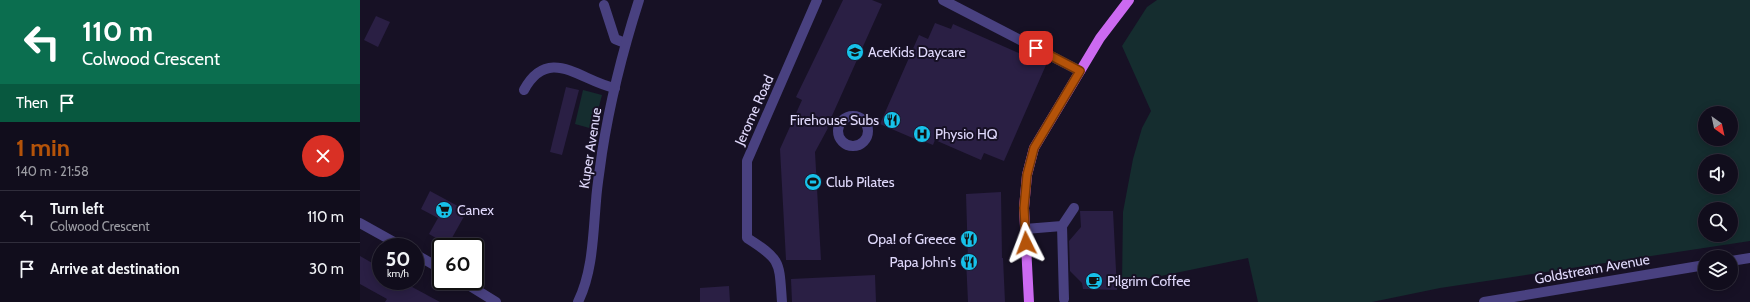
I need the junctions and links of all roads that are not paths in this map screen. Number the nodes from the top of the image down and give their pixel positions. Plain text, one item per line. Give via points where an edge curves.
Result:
1 (639, 0) edge
2 (817, 0) edge
3 (943, 0) edge
4 (1129, 0) edge
5 (604, 5) dead end
6 (625, 43) junction
7 (1080, 71) junction
8 (615, 88) junction
9 (524, 90) dead end
10 (1074, 208) dead end
11 (360, 223) edge
12 (1062, 226) junction
13 (1025, 229) junction
14 (387, 238) edge
15 (1750, 258) edge
16 (1738, 260) edge
17 (1698, 266) edge
18 (477, 290) edge
19 (1064, 299) dead end
20 (496, 302) edge
21 (578, 302) edge
22 (782, 302) edge
23 (1030, 302) edge
24 (1484, 302) edge

1 - 6 street, Kuper Avenue
2 - 22 street, Jerome Road via 747,161 747,238 770,253 774,259 780,270
3 - 7 street
4 - 7 main road via 1100,38
5 - 6 street via 615,39
6 - 8 street, Kuper Avenue
7 - 13 main road via 1034,148 1027,175
8 - 9 street via 571,70 555,68 546,69 530,78
8 - 21 street, Kuper Avenue via 602,152 591,259
10 - 12 street
11 - 14 street
12 - 13 street
12 - 19 street
13 - 23 main road
15 - 16 street
17 - 24 street, Goldstream Avenue
18 - 20 street

